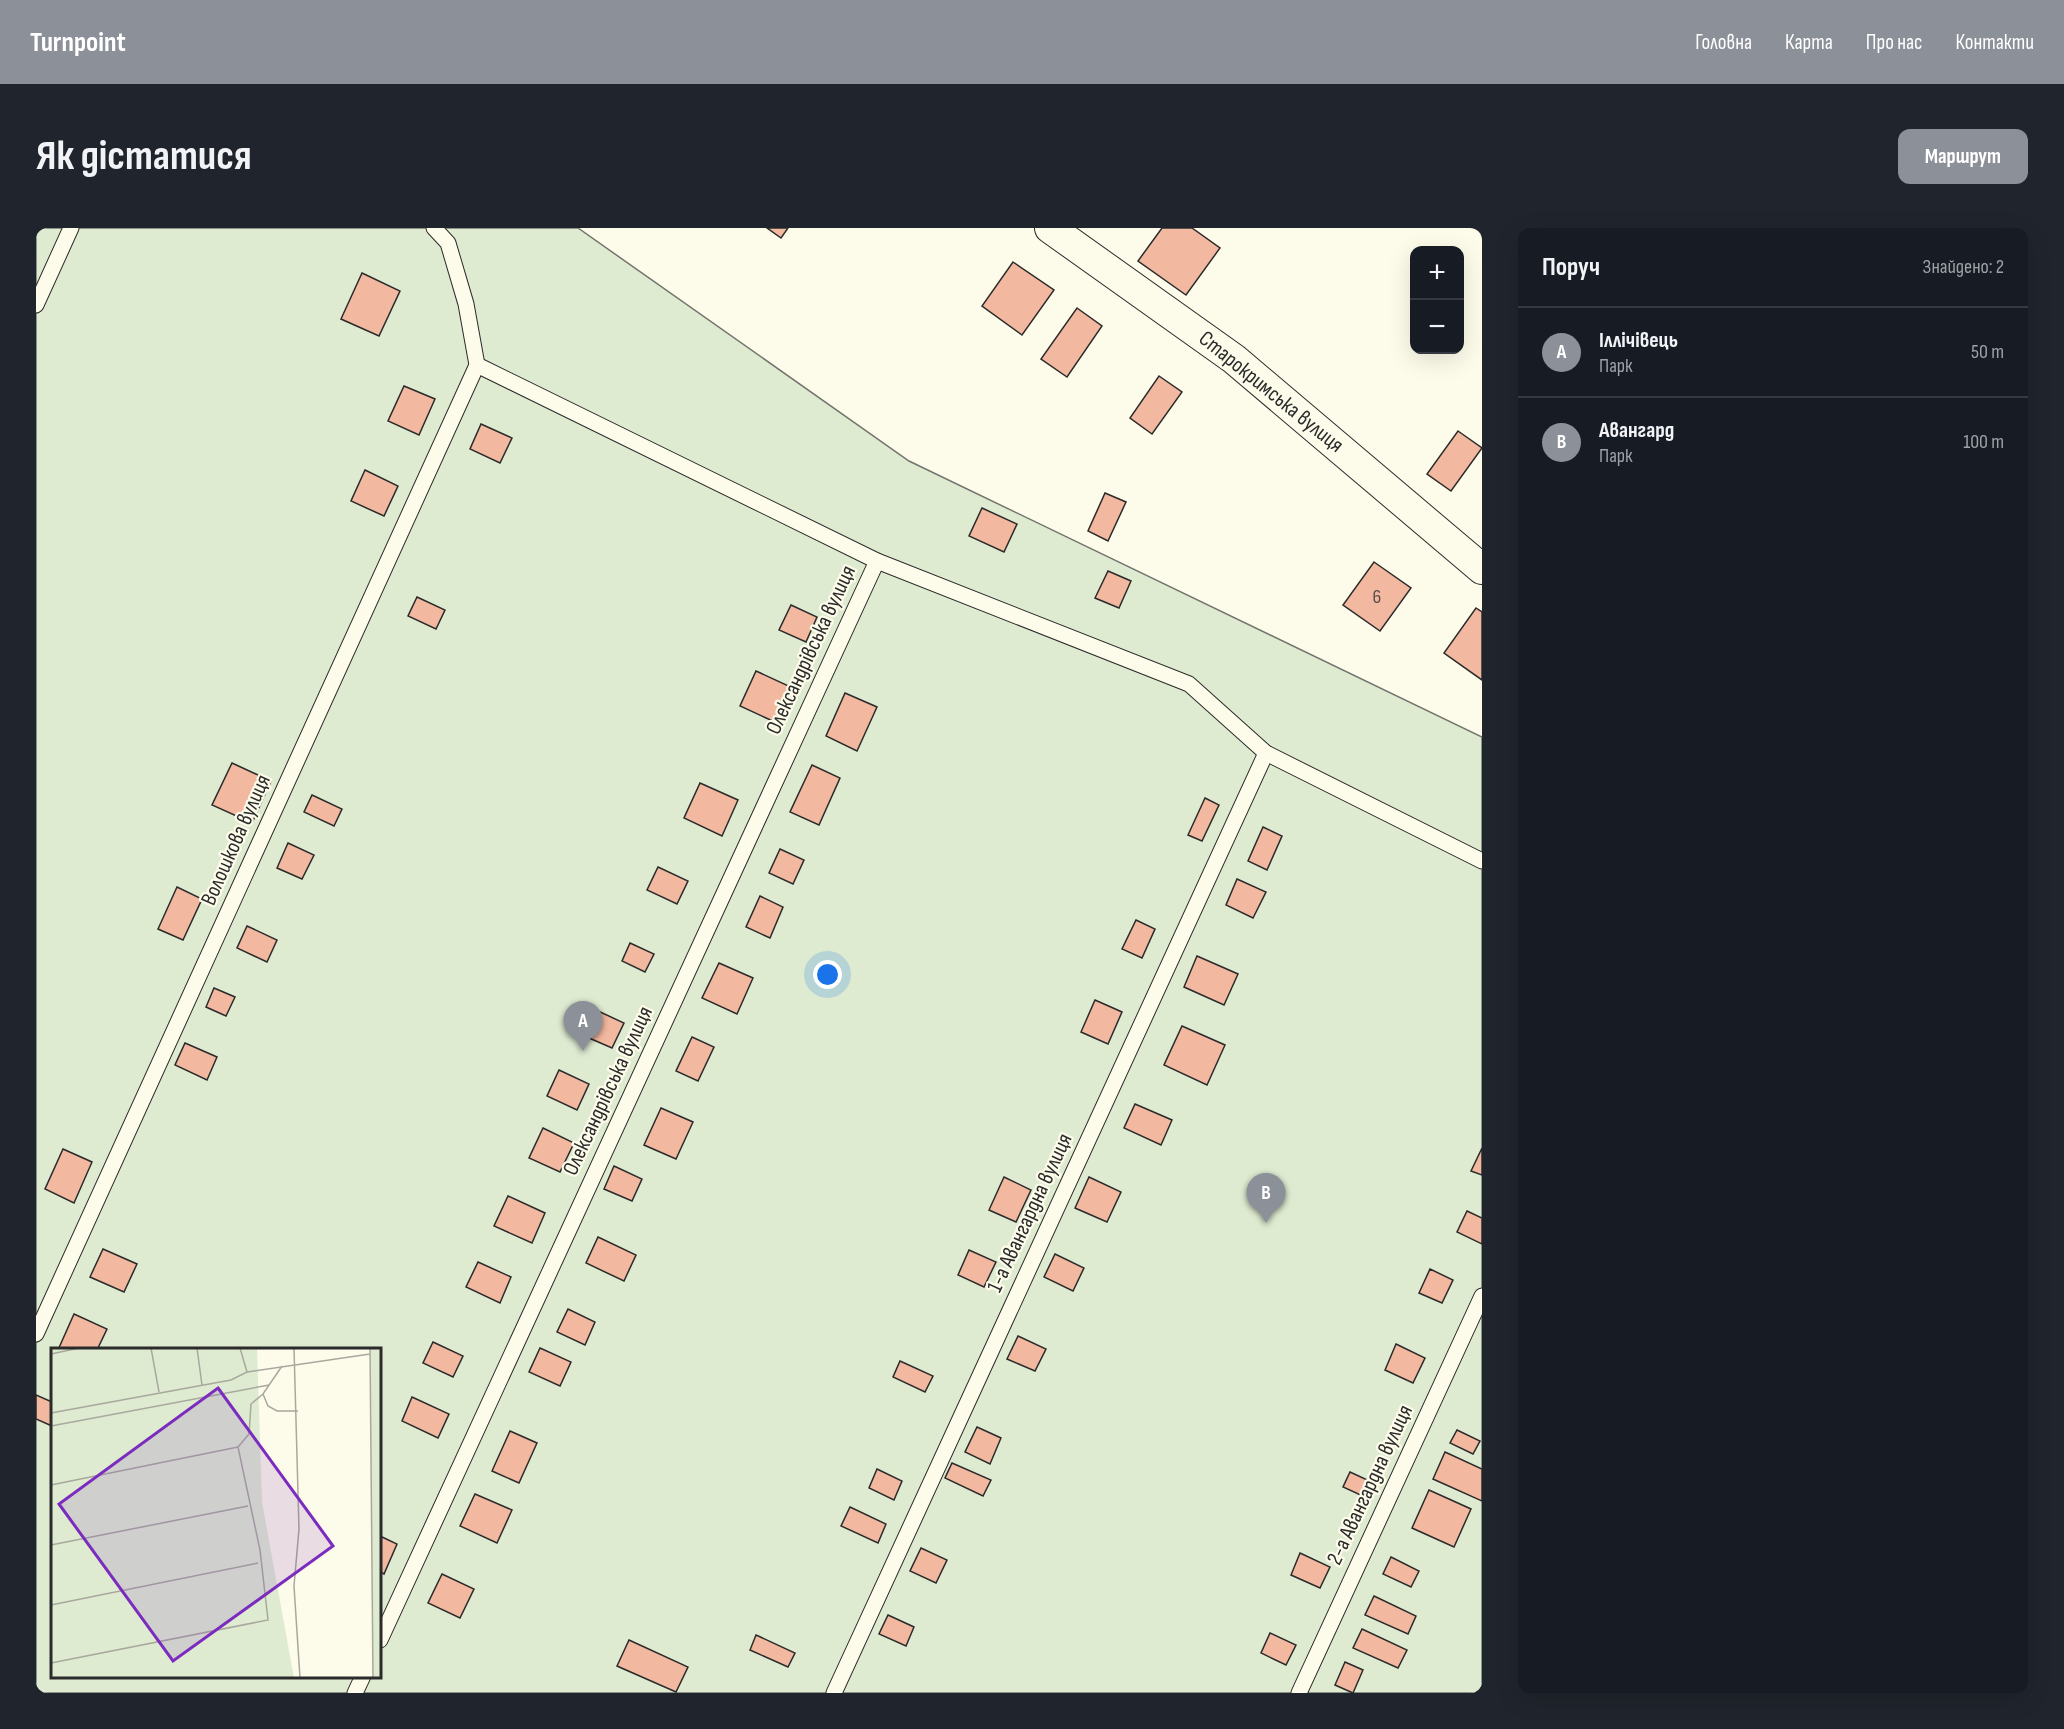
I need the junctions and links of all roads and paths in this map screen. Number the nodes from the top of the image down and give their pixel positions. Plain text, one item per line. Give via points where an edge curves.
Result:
1 (71, 228) edge
2 (434, 228) edge
3 (1050, 228) edge
4 (36, 305) edge
5 (477, 365) junction
6 (876, 561) junction
7 (1482, 569) edge
8 (1266, 753) junction
9 (1482, 861) edge
10 (1482, 1296) edge
11 (36, 1334) edge
12 (381, 1638) edge
13 (362, 1678) edge
14 (355, 1693) edge
15 (834, 1693) edge
16 (1299, 1693) edge

1 - 4 lane
2 - 5 lane via 448,243 466,304
3 - 7 street, Старокримська вулиця via 1234,359
5 - 6 lane
5 - 11 lane, Волошкова вулиця
6 - 8 lane via 1189,684
6 - 12 lane, Олександрівська вулиця
8 - 9 lane
8 - 15 lane, 1-а Авангардна вулиця
10 - 16 lane, 2-а Авангардна вулиця
13 - 14 lane

